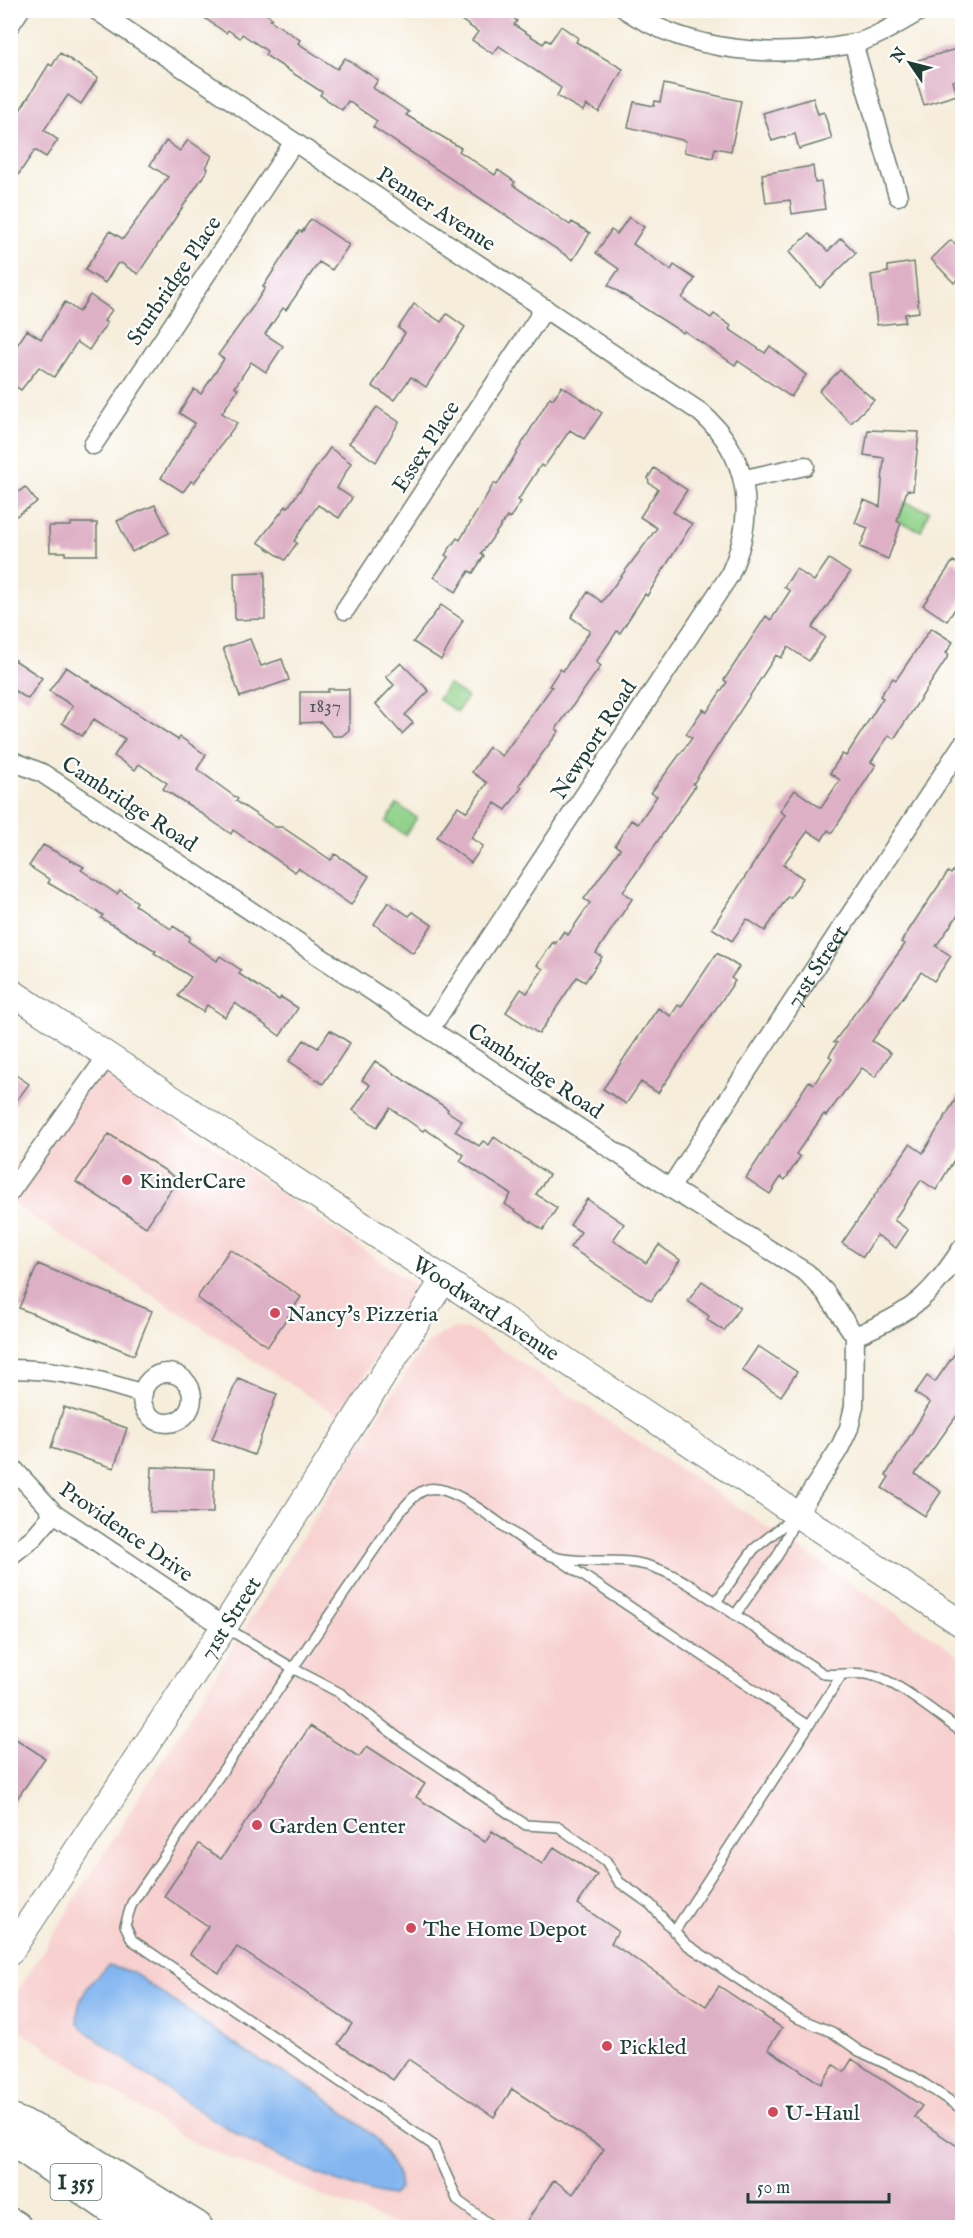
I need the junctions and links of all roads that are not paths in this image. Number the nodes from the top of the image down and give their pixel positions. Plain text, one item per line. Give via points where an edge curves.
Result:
1 (20, 10) edge
2 (96, 10) edge
3 (626, 10) edge
4 (922, 10) edge
5 (10, 25) edge
6 (853, 43) junction
7 (294, 142) junction
8 (898, 196) dead end
9 (545, 308) junction
10 (93, 445) dead end
11 (736, 461) joint
12 (805, 466) dead end
13 (745, 479) junction
14 (345, 610) dead end
15 (963, 745) edge
16 (10, 760) edge
17 (10, 990) edge
18 (430, 1029) junction
19 (108, 1055) junction
20 (18, 1165) edge
21 (670, 1188) junction
22 (10, 1192) edge
23 (963, 1248) edge
24 (444, 1279) junction
25 (855, 1336) junction
26 (10, 1369) edge
27 (143, 1394) dead end
28 (10, 1465) edge
29 (54, 1513) junction
30 (797, 1514) junction
31 (10, 1556) edge
32 (555, 1557) junction
33 (716, 1602) junction
34 (735, 1614) junction
35 (963, 1624) edge
36 (224, 1627) junction
37 (294, 1669) junction
38 (841, 1676) junction
39 (808, 1726) junction
40 (963, 1732) edge
41 (674, 1932) junction
42 (10, 1952) edge
43 (963, 2109) edge
44 (10, 2121) edge
45 (10, 2137) edge
46 (10, 2224) edge
47 (15, 2228) edge
48 (142, 2228) edge
49 (196, 2228) edge
50 (495, 2228) edge

1 - 5 street
2 - 7 street, Penner Avenue
3 - 6 street via 667,31 720,46 779,51
4 - 6 street
6 - 8 street
7 - 9 street, Penner Avenue
7 - 10 street, Sturbridge Place
9 - 11 street, Penner Avenue via 700,412 718,430
9 - 14 street, Essex Place
11 - 13 street, Newport Road
12 - 13 street
13 - 18 street, Newport Road via 742,544 729,576
15 - 21 street, 71st Street
16 - 18 street, Cambridge Road via 42,773
17 - 19 main road, Woodward Avenue
18 - 21 street, Cambridge Road
19 - 20 street
19 - 24 main road, Woodward Avenue
20 - 22 street
21 - 25 street, Cambridge Road via 807,1273
23 - 25 street via 942,1280 922,1300
24 - 30 main road, Woodward Avenue
24 - 36 main road, 71st Street
25 - 30 street via 854,1406 849,1428
26 - 27 street via 79,1374
28 - 29 street, Providence Drive
29 - 31 street via 34,1537
29 - 36 street, Providence Drive
30 - 33 lane via 754,1549
30 - 34 lane via 778,1555
30 - 35 main road, Woodward Avenue
32 - 33 lane via 643,1564 675,1574
32 - 37 lane via 531,1546 463,1499 445,1490 428,1489 415,1495 400,1512
32 - 39 lane
33 - 34 lane
34 - 38 lane via 824,1674
36 - 37 lane
36 - 42 main road, 71st Street
37 - 41 lane via 340,1693 405,1743 526,1825 559,1827 606,1861 619,1882 650,1904
37 - 50 lane via 132,1904 125,1924 132,1940 433,2145 458,2201
38 - 39 lane
38 - 40 lane via 872,1675 886,1681
39 - 41 lane
41 - 43 lane via 795,2017 832,2032
44 - 49 highway via 53,2139
45 - 48 highway, I 355
46 - 47 highway

